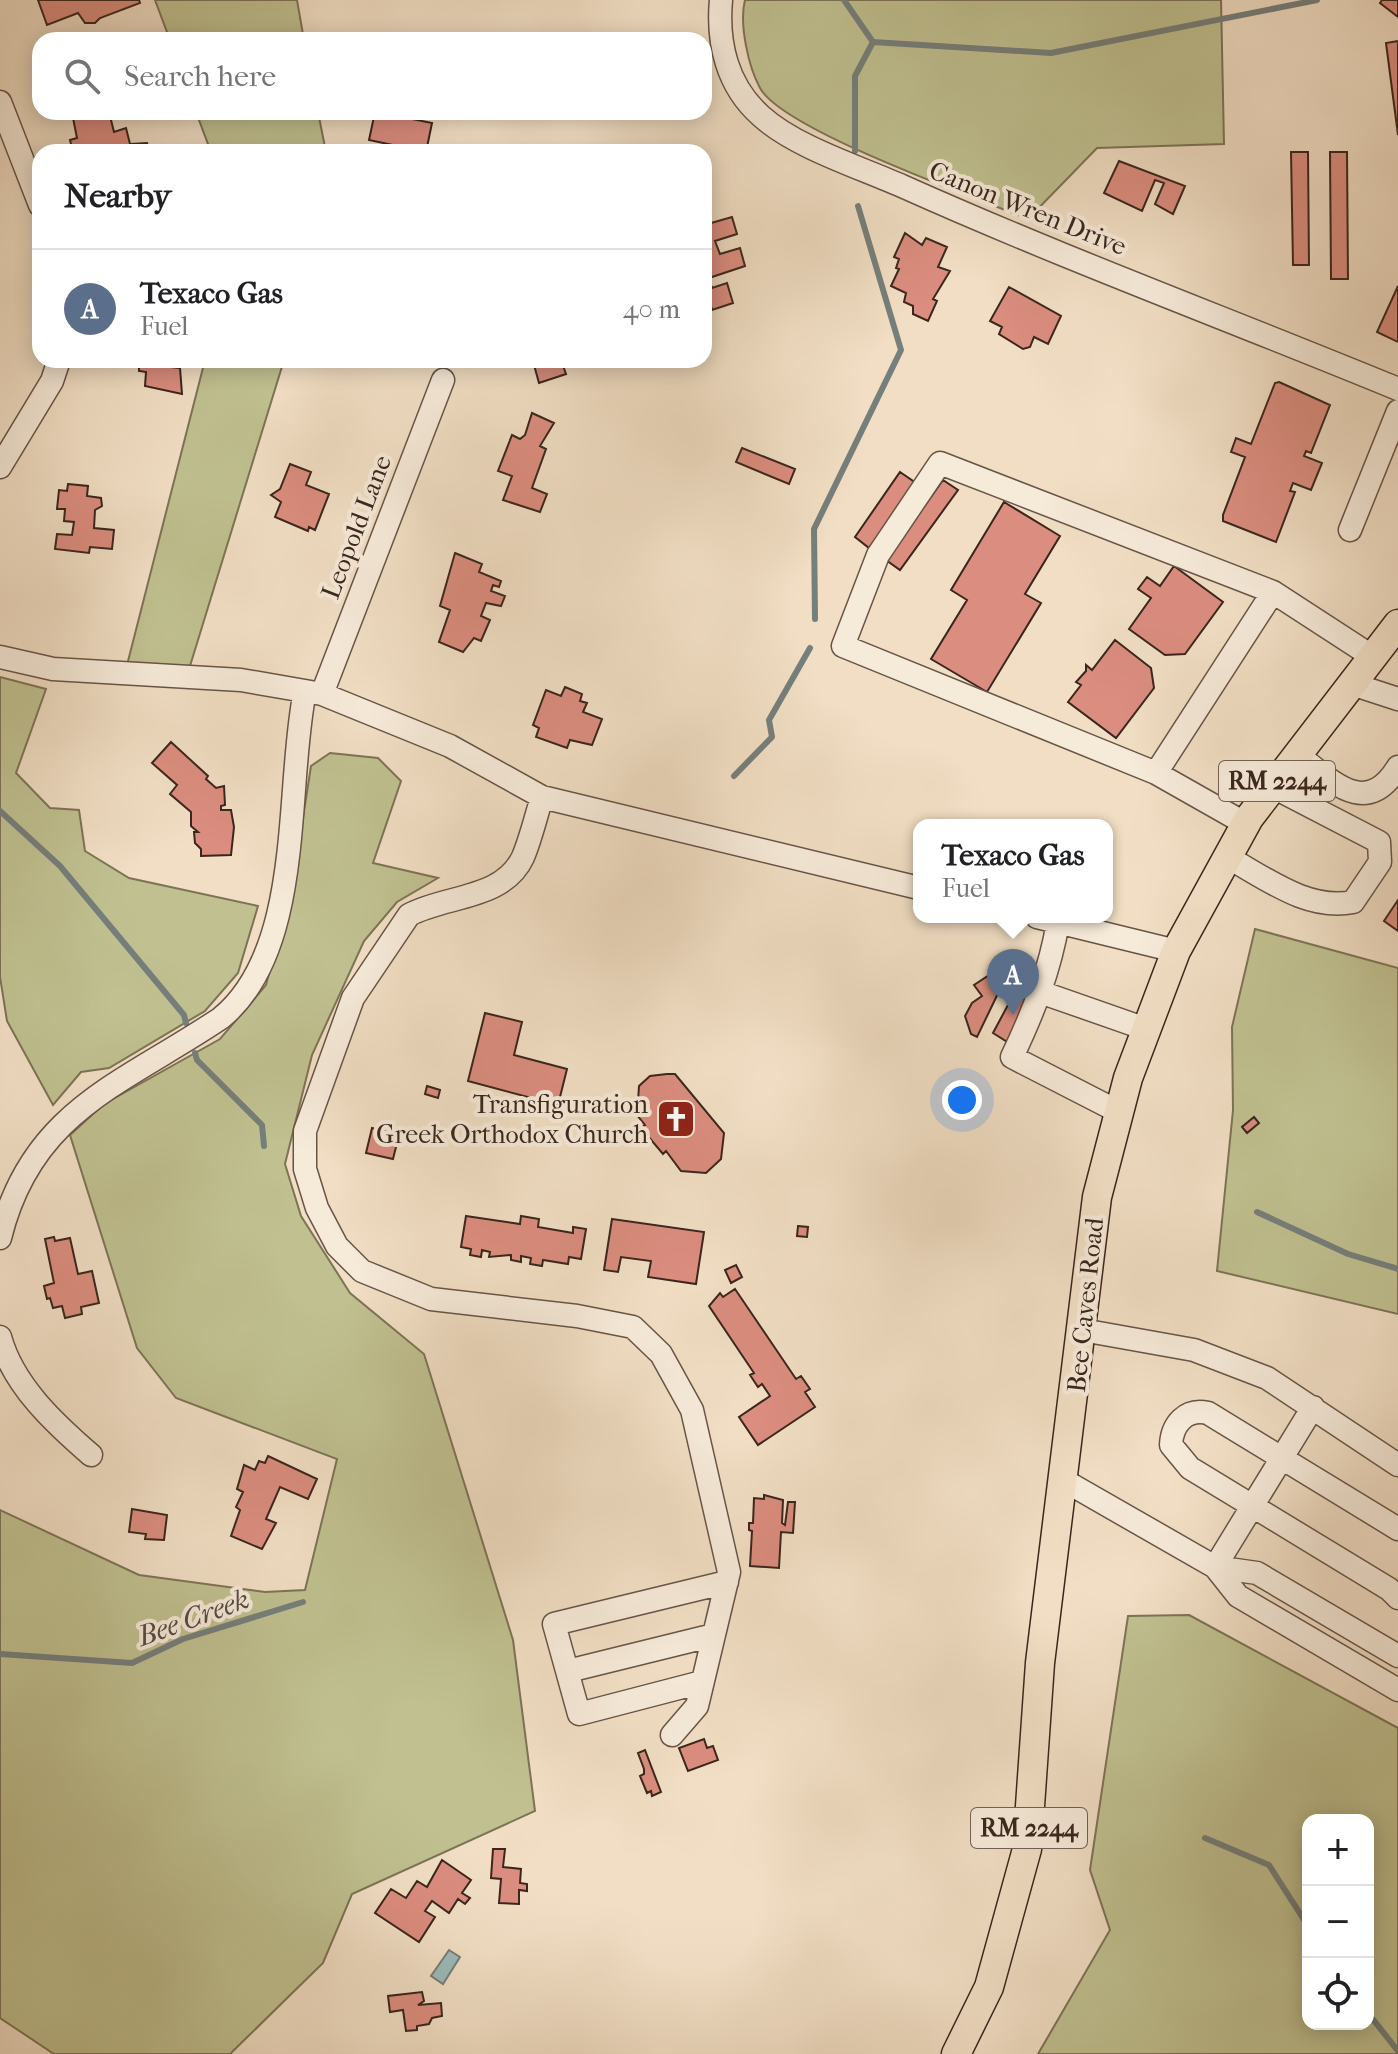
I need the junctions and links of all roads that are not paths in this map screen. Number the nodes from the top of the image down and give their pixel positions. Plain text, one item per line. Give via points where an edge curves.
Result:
1 (721, 0) edge
2 (0, 102) edge
3 (32, 184) edge
4 (56, 368) edge
5 (443, 380) dead end
6 (1398, 389) edge
7 (1398, 411) edge
8 (0, 467) edge
9 (1350, 530) dead end
10 (1273, 592) junction
11 (1398, 624) edge
12 (0, 657) edge
13 (1373, 657) junction
14 (1352, 684) junction
15 (313, 693) junction
16 (1398, 699) edge
17 (1298, 755) junction
18 (1398, 767) edge
19 (1156, 773) junction
20 (1273, 787) junction
21 (542, 797) junction
22 (1246, 824) junction
23 (1227, 857) junction
24 (913, 887) edge
25 (1048, 923) edge
26 (1059, 923) edge
27 (1176, 951) junction
28 (1040, 992) junction
29 (1146, 1029) junction
30 (1119, 1112) junction
31 (0, 1238) edge
32 (1082, 1330) junction
33 (0, 1337) edge
34 (1313, 1407) junction
35 (91, 1455) dead end
36 (1282, 1458) junction
37 (1398, 1465) edge
38 (1065, 1481) junction
39 (1253, 1505) junction
40 (1398, 1529) edge
41 (1215, 1567) junction
42 (727, 1582) junction
43 (1395, 1593) edge
44 (714, 1635) junction
45 (1398, 1656) edge
46 (568, 1671) junction
47 (702, 1682) junction
48 (1398, 1690) edge
49 (672, 1735) dead end
50 (956, 2054) edge

1 - 6 street, Canon Wren Drive via 718,26 731,75 761,116 786,134 962,212
2 - 3 street
4 - 8 street
5 - 15 street, Leopold Lane
7 - 9 street
10 - 13 street
10 - 19 street
10 - 19 street via 940,463 878,555 843,646
11 - 13 main road, Bee Caves Road / RM 2244
12 - 15 street via 53,669 241,680
13 - 14 main road, Bee Caves Road / RM 2244
14 - 16 street
14 - 17 main road, Bee Caves Road / RM 2244
15 - 21 street via 450,746
15 - 31 street, Leopold Lane via 282,898 272,934 245,990 221,1018 100,1091 71,1116 29,1167
17 - 18 street via 1354,793 1387,785
17 - 20 main road, Bee Caves Road / RM 2244
19 - 22 street
20 - 22 main road, Bee Caves Road / RM 2244
20 - 23 street via 1379,842 1380,862 1353,902 1336,905 1312,902
21 - 24 street
21 - 42 street via 522,858 501,883 409,915 353,998 305,1131 305,1169 337,1246 362,1271 431,1299 633,1327 661,1354 692,1410
22 - 23 main road, Bee Caves Road / RM 2244
23 - 27 main road, Bee Caves Road / RM 2244
25 - 28 street via 1053,954
26 - 27 street
27 - 29 main road, Bee Caves Road / RM 2244
28 - 29 street
28 - 30 street via 1012,1057
29 - 30 main road, Bee Caves Road / RM 2244
30 - 32 main road, Bee Caves Road / RM 2244 via 1097,1197
32 - 34 street via 1194,1350 1267,1378
32 - 38 main road, Bee Caves Road / RM 2244
33 - 35 street via 4,1352 41,1408
34 - 36 street
34 - 37 street
36 - 39 street
36 - 39 street via 1208,1413 1189,1414 1175,1426 1171,1445 1181,1461
36 - 40 street
38 - 41 street
38 - 50 main road, Bee Caves Road / RM 2244 via 1040,1663 1027,1849 989,1987
39 - 41 street
39 - 43 street
41 - 45 street via 1257,1573
41 - 48 street via 1238,1596
42 - 44 street
42 - 46 street via 554,1624
44 - 46 street
44 - 47 street
46 - 47 street via 579,1714
47 - 49 street via 697,1706

